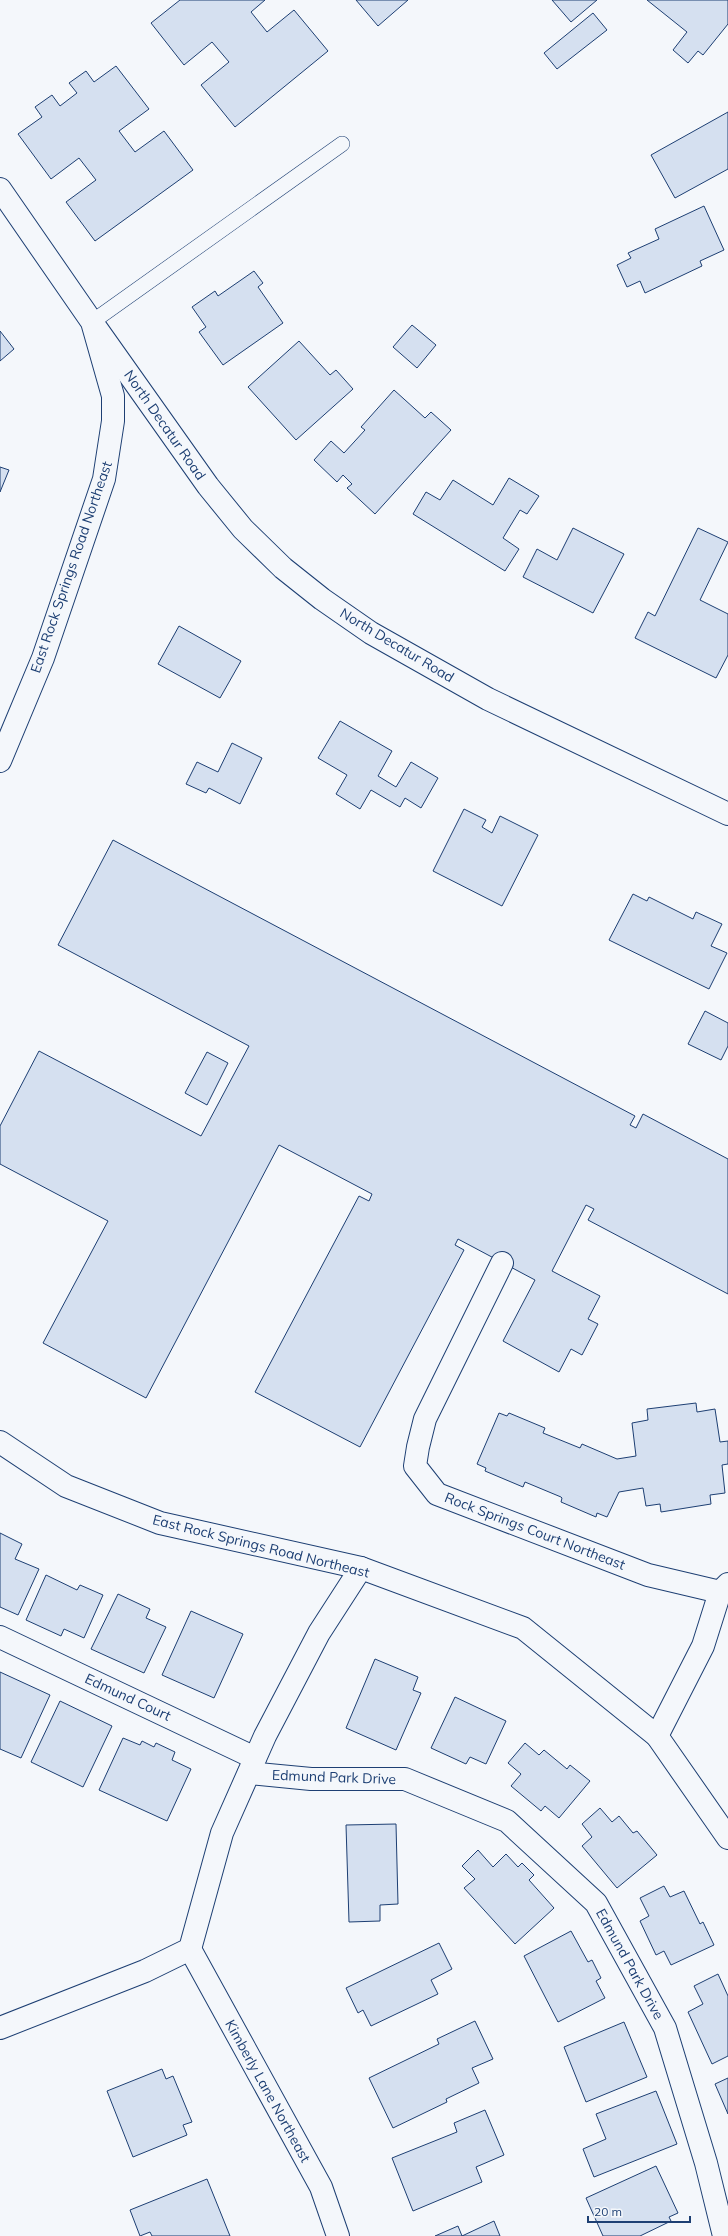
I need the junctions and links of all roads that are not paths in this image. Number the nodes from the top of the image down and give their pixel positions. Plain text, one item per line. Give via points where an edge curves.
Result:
1 (342, 144) dead end
2 (0, 189) edge
3 (92, 322) junction
4 (0, 761) edge
5 (728, 814) edge
6 (502, 1262) dead end
7 (0, 1442) edge
8 (361, 1568) junction
9 (724, 1588) edge
10 (0, 1637) edge
11 (657, 1736) junction
12 (252, 1765) junction
13 (728, 1838) edge
14 (190, 1949) junction
15 (0, 2028) edge
16 (338, 2236) edge
17 (724, 2236) edge

1 - 3 lane
2 - 3 street, North Decatur Road
3 - 4 street, East Rock Springs Road Northeast via 113,396 113,427 106,471 42,658
3 - 5 street, North Decatur Road via 208,486 243,530 283,568 322,599 370,633 488,699
6 - 9 street, Rock Springs Court Northeast via 425,1419 415,1466 437,1494 648,1575
7 - 8 street, East Rock Springs Road Northeast via 66,1486 160,1524
8 - 11 street, East Rock Springs Road Northeast via 523,1628
8 - 12 street via 319,1633
9 - 11 street, Rock Springs Court Northeast via 703,1646
10 - 12 street, Edmund Court
11 - 13 street, East Rock Springs Road Northeast
12 - 14 street via 222,1833
12 - 17 street, Edmund Park Drive via 311,1778 405,1780 507,1821 596,1903 665,2028 706,2163
14 - 15 street via 145,1971
14 - 16 street, Kimberly Lane Northeast via 321,2186

